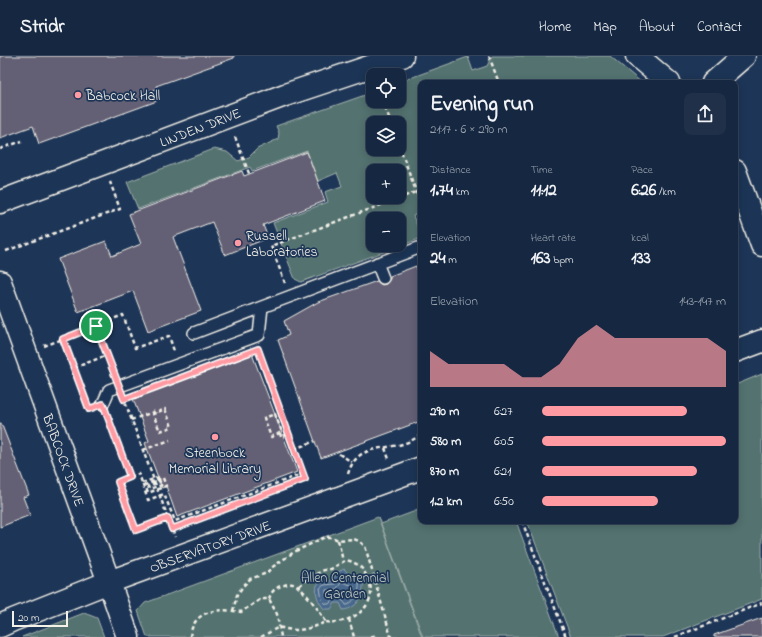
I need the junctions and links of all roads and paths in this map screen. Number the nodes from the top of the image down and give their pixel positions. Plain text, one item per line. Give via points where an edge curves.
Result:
1 (402, 56) edge
2 (489, 56) edge
3 (637, 56) edge
4 (744, 56) edge
5 (374, 60) edge
6 (498, 80) edge
7 (665, 80) edge
8 (716, 80) edge
9 (235, 137) dead end
10 (22, 141) dead end
11 (0, 149) edge
12 (403, 156) edge
13 (250, 176) dead end
14 (738, 179) edge
15 (110, 181) dead end
16 (416, 192) junction
17 (418, 197) edge
18 (0, 202) edge
19 (762, 245) edge
20 (418, 248) edge
21 (6, 252) dead end
22 (377, 263) junction
23 (383, 278) dead end
24 (0, 282) edge
25 (290, 297) junction
26 (262, 307) junction
27 (96, 326) junction
28 (194, 333) dead end
29 (252, 337) junction
30 (63, 339) junction
31 (762, 342) edge
32 (41, 347) dead end
33 (173, 347) dead end
34 (738, 351) edge
35 (107, 355) junction
36 (74, 368) junction
37 (124, 399) junction
38 (103, 404) junction
39 (156, 413) junction
40 (131, 420) junction
41 (285, 428) junction
42 (281, 430) junction
43 (280, 433) junction
44 (288, 434) junction
45 (418, 436) edge
46 (170, 440) dead end
47 (315, 441) dead end
48 (385, 448) junction
49 (294, 449) junction
50 (143, 450) junction
51 (339, 454) dead end
52 (352, 462) junction
53 (390, 464) dead end
54 (418, 469) edge
55 (130, 477) junction
56 (160, 480) junction
57 (346, 480) dead end
58 (142, 484) junction
59 (168, 518) junction
60 (523, 524) edge
61 (172, 529) junction
62 (338, 540) junction
63 (177, 543) dead end
64 (343, 561) junction
65 (108, 582) junction
66 (299, 586) junction
67 (269, 599) junction
68 (762, 604) edge
69 (233, 611) junction
70 (349, 619) junction
71 (326, 622) junction
72 (0, 626) edge
73 (279, 627) junction
74 (128, 637) edge
75 (190, 637) edge
76 (261, 637) edge
77 (280, 637) edge
78 (354, 637) edge
79 (371, 637) edge
80 (376, 637) edge
81 (391, 637) edge
82 (566, 637) edge
83 (675, 637) edge

1 - 5 street, LINDEN DRIVE
2 - 6 path
3 - 7 street
4 - 8 street
5 - 18 street, LINDEN DRIVE
9 - 13 path
10 - 11 path
12 - 16 path
14 - 19 street
15 - 21 path via 120,209
16 - 17 path
16 - 25 path via 272,246
20 - 22 lane
22 - 23 lane
22 - 25 lane
24 - 65 street, BABCOCK DRIVE
25 - 26 lane
26 - 28 lane
26 - 29 lane via 259,335
27 - 30 path
27 - 33 path via 124,315 136,348 169,336
27 - 35 path
29 - 38 lane via 109,390
29 - 41 path
30 - 32 path
30 - 36 path
31 - 34 street
35 - 36 path
35 - 37 path, bridge
36 - 38 path via 89,409
37 - 40 path, bridge
37 - 44 path, bridge via 258,349
38 - 55 path
39 - 39 path via 165,409 172,427 160,431 153,414
39 - 40 path via 156,410
40 - 50 path, bridge
41 - 42 path
41 - 58 path via 302,474 175,521 164,494 148,500
42 - 43 path
42 - 43 path via 275,414 264,418 271,437
43 - 44 path, bridge via 281,437
44 - 49 path, bridge
45 - 48 path via 410,443
46 - 50 path
47 - 49 path
48 - 52 path via 369,450
48 - 53 path
49 - 61 path, bridge via 305,479
50 - 59 path, bridge
51 - 52 path
52 - 57 path
54 - 65 street, OBSERVATORY DRIVE
55 - 58 path via 139,474
55 - 59 path via 118,482 136,530
56 - 56 path via 163,478 166,486 148,493 145,485
56 - 58 path via 159,478
59 - 61 path
60 - 82 path
61 - 63 path
62 - 64 path
62 - 69 path via 332,537 319,540 294,552 267,573 250,579 237,594
62 - 81 path via 354,539 366,546
64 - 66 path via 309,578
64 - 70 path via 356,562 371,584 370,596 363,610
65 - 72 street, OBSERVATORY DRIVE
65 - 74 street, BABCOCK DRIVE
66 - 67 path via 292,583 277,588 270,594
66 - 71 path
67 - 69 path via 261,599 241,612
67 - 73 path via 277,614
68 - 83 path
69 - 75 path via 216,610 202,616 195,623
70 - 71 path
70 - 78 path
71 - 73 path via 301,631
73 - 76 path
73 - 77 path
79 - 80 path

